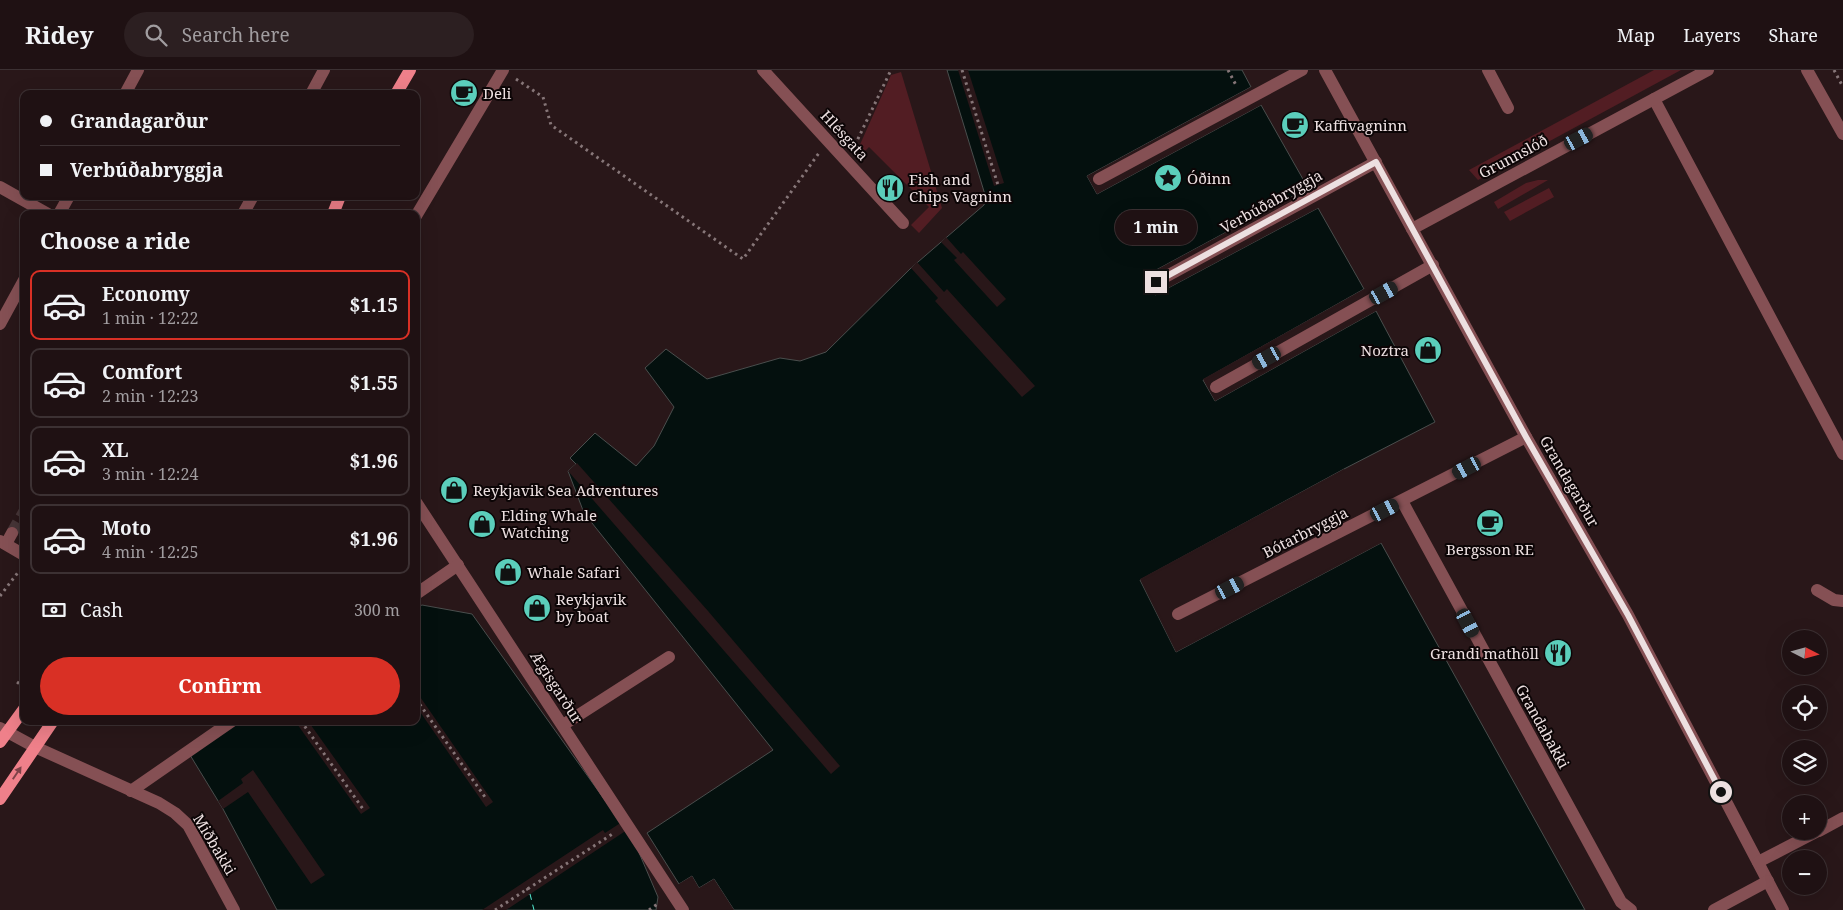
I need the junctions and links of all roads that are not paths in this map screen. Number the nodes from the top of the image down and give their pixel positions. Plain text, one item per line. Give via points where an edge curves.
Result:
1 (138, 70) edge
2 (324, 70) edge
3 (410, 70) edge
4 (503, 70) edge
5 (763, 70) edge
6 (1302, 70) edge
7 (1325, 70) edge
8 (1488, 70) edge
9 (1708, 70) edge
10 (1807, 70) edge
11 (127, 90) edge
12 (313, 90) edge
13 (398, 90) edge
14 (1654, 99) junction
15 (1508, 108) dead end
16 (1843, 134) edge
17 (1376, 162) junction
18 (1099, 179) dead end
19 (0, 187) edge
20 (20, 198) edge
21 (23, 200) edge
22 (41, 210) edge
23 (420, 210) edge
24 (903, 223) dead end
25 (1412, 228) junction
26 (1433, 265) junction
27 (1156, 282) dead end
28 (20, 287) edge
29 (0, 324) edge
30 (1216, 387) dead end
31 (1526, 437) junction
32 (1843, 454) edge
33 (1402, 501) junction
34 (420, 508) edge
35 (12, 532) tunnel mouth
36 (3, 542) edge
37 (20, 553) edge
38 (458, 565) junction
39 (1817, 590) dead end
40 (420, 591) edge
41 (1843, 601) edge
42 (1178, 614) dead end
43 (669, 657) dead end
44 (20, 714) edge
45 (50, 725) edge
46 (226, 725) edge
47 (563, 725) junction
48 (2, 734) edge
49 (35, 748) junction
50 (131, 791) junction
51 (0, 799) edge
52 (1843, 818) edge
53 (1827, 826) edge
54 (1801, 840) edge
55 (1758, 862) junction
56 (1768, 881) junction
57 (1718, 909) edge
58 (234, 910) edge
59 (683, 910) edge
60 (1630, 910) edge
61 (1783, 910) edge

1 - 11 street
2 - 12 street
3 - 13 main road
4 - 23 street
5 - 24 street, Hlésgata
6 - 18 street
7 - 17 street, Grandagarður
8 - 15 street
9 - 14 street, Grunnslóð
10 - 16 street
14 - 25 street, Grunnslóð
14 - 32 street
17 - 25 street, Grandagarður
17 - 27 street, Verbúðabryggja
19 - 20 street
21 - 22 street
25 - 26 street, Grandagarður
26 - 30 street
26 - 31 street, Grandagarður
28 - 29 street
31 - 33 street, Bótarbryggja
31 - 55 street, Grandagarður via 1628,615
33 - 42 street, Bótarbryggja
33 - 60 street, Grandabakki via 1621,902
34 - 38 street, Ægisgarður
35 - 36 street
36 - 37 street
38 - 40 street
38 - 47 street, Ægisgarður
39 - 41 street via 1834,600
43 - 47 street
44 - 48 main road
45 - 49 main road
46 - 50 street
47 - 59 street, Ægisgarður
48 - 49 street, Miðbakki
49 - 50 street, Miðbakki
51 -> 49 main road
50 - 58 street, Miðbakki via 159,803 188,825
52 - 53 street
54 - 55 street
55 - 56 street, Grandagarður
56 - 57 street
56 - 61 street, Grandagarður

